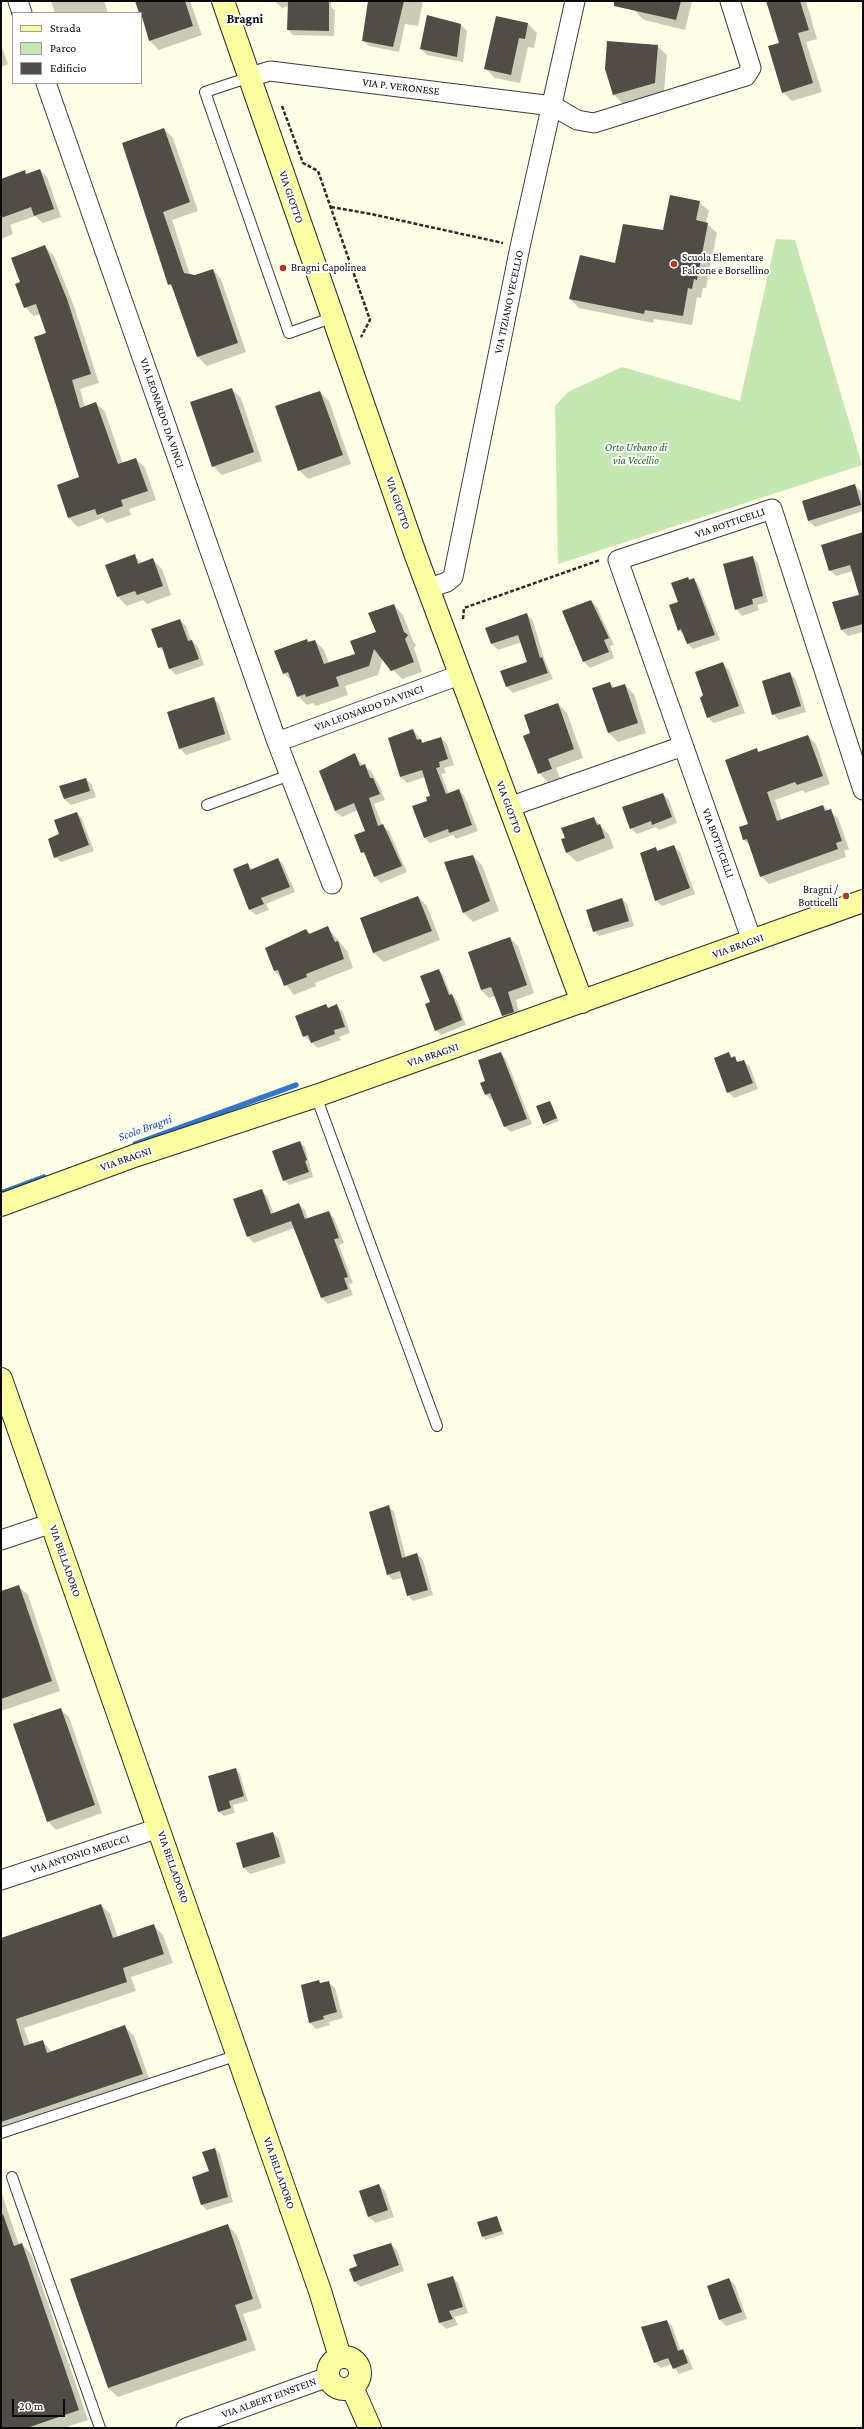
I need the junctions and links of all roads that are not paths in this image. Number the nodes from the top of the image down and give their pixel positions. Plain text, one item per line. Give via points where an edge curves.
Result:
1 (18, 1) edge
2 (223, 1) edge
3 (575, 1) edge
4 (730, 1) edge
5 (22, 12) edge
6 (250, 77) junction
7 (46, 84) edge
8 (553, 106) junction
9 (334, 317) junction
10 (428, 588) junction
11 (462, 677) junction
12 (277, 742) junction
13 (684, 746) junction
14 (290, 775) junction
15 (863, 790) edge
16 (207, 805) dead end
17 (509, 807) junction
18 (332, 884) dead end
19 (863, 901) edge
20 (752, 941) junction
21 (582, 1002) junction
22 (316, 1096) junction
23 (1, 1205) edge
24 (1, 1379) edge
25 (437, 1426) dead end
26 (52, 1523) junction
27 (1, 1540) edge
28 (159, 1828) junction
29 (1, 1880) edge
30 (238, 2055) junction
31 (1, 2133) edge
32 (12, 2177) dead end
33 (340, 2357) junction
34 (328, 2377) junction
35 (352, 2387) junction
36 (100, 2428) edge
37 (186, 2428) edge
38 (370, 2428) edge

1 - 5 street
2 - 6 street, VIA GIOTTO
3 - 8 street, VIA TIZIANO VECELLIO
4 - 8 street via 751,68 746,76 594,123 577,120
6 - 8 street, VIA P. VERONESE via 270,72
6 - 9 street, VIA GIOTTO
6 - 9 lane via 205,92 289,333
7 - 12 street, VIA LEONARDO DA VINCI
8 - 10 street, VIA TIZIANO VECELLIO via 520,247 452,577 447,582
9 - 10 street, VIA GIOTTO
10 - 11 street, VIA GIOTTO
11 - 12 street, VIA LEONARDO DA VINCI via 447,679
11 - 17 street, VIA GIOTTO
12 - 14 street, VIA LEONARDO DA VINCI
13 - 15 street, VIA BOTTICELLI via 618,560 772,509
13 - 17 street
13 - 20 street, VIA BOTTICELLI
14 - 16 lane
14 - 18 street, VIA LEONARDO DA VINCI
17 - 21 street, VIA GIOTTO
19 - 20 street, VIA BRAGNI
20 - 21 street, VIA BRAGNI
21 - 22 street, VIA BRAGNI
22 - 23 street, VIA BRAGNI via 134,1156
22 - 25 lane
24 - 26 street, VIA BELLADORO
26 - 27 street
26 - 28 street, VIA BELLADORO
28 - 29 street, VIA ANTONIO MEUCCI
28 - 30 street, VIA BELLADORO
30 - 31 lane
30 - 33 street, VIA BELLADORO via 320,2291
32 - 36 lane
33 - 34 street via 330,2364
33 - 35 street via 353,2359 359,2366 360,2378
34 - 35 street via 331,2384 338,2388
34 - 37 street, VIA ALBERT EINSTEIN
35 - 38 street

